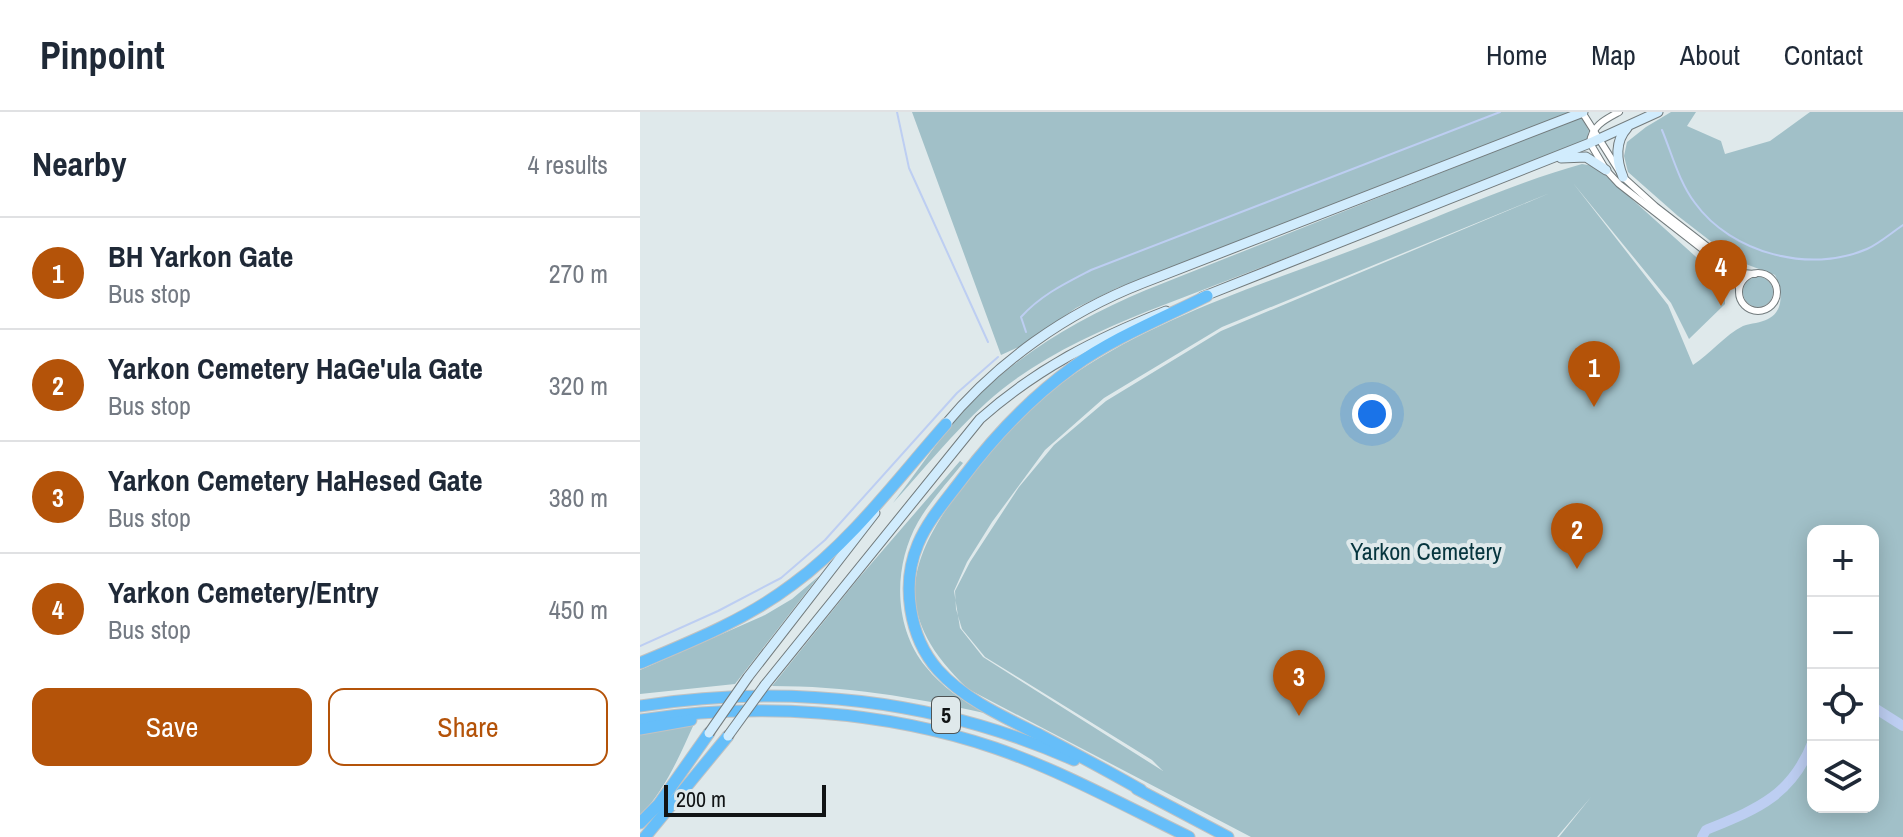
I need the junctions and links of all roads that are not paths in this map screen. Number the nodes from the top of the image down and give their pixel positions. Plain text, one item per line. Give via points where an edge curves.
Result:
1 (1554, 112) edge
2 (1582, 112) edge
3 (1619, 112) edge
4 (1658, 112) edge
5 (1628, 127) junction
6 (1535, 131) junction
7 (1593, 138) junction
8 (1542, 162) junction
9 (1606, 170) junction
10 (1623, 177) junction
11 (1755, 274) junction
12 (1739, 289) junction
13 (1207, 296) junction
14 (946, 424) junction
15 (640, 663) edge
16 (640, 706) edge
17 (755, 711) junction
18 (640, 720) edge
19 (640, 729) edge
20 (709, 733) joint
21 (728, 736) joint
22 (1141, 790) junction
23 (640, 823) edge
24 (645, 837) edge
25 (1189, 837) edge
26 (1228, 837) edge

1 - 6 main road
2 - 6 main road
2 - 7 street
3 - 7 street via 1601,122
4 - 5 main road
5 - 7 main road
5 - 10 main road via 1618,149
6 - 14 main road via 1098,303 1007,363
7 - 8 main road
7 - 9 street
7 - 10 street
8 - 9 main road via 1586,157
8 - 13 main road
9 - 12 street via 1729,270
10 - 11 street via 1735,268
11 - 12 street
11 - 12 street via 1767,276 1775,285 1772,305 1759,311 1748,308
13 - 21 main road, bridge via 1094,340 987,413
13 - 22 highway via 1082,361 1022,408 929,523 911,570 914,625 929,657 948,680 978,702
14 - 15 highway via 842,540 795,583 755,610
14 - 20 main road, bridge
16 - 22 highway, 5 via 762,697 902,707 1010,734
17 - 18 highway, 5
17 - 19 highway
17 - 25 highway, 5 via 852,717 966,739 1055,771
20 - 23 highway
21 - 24 highway
22 - 26 highway, 5

